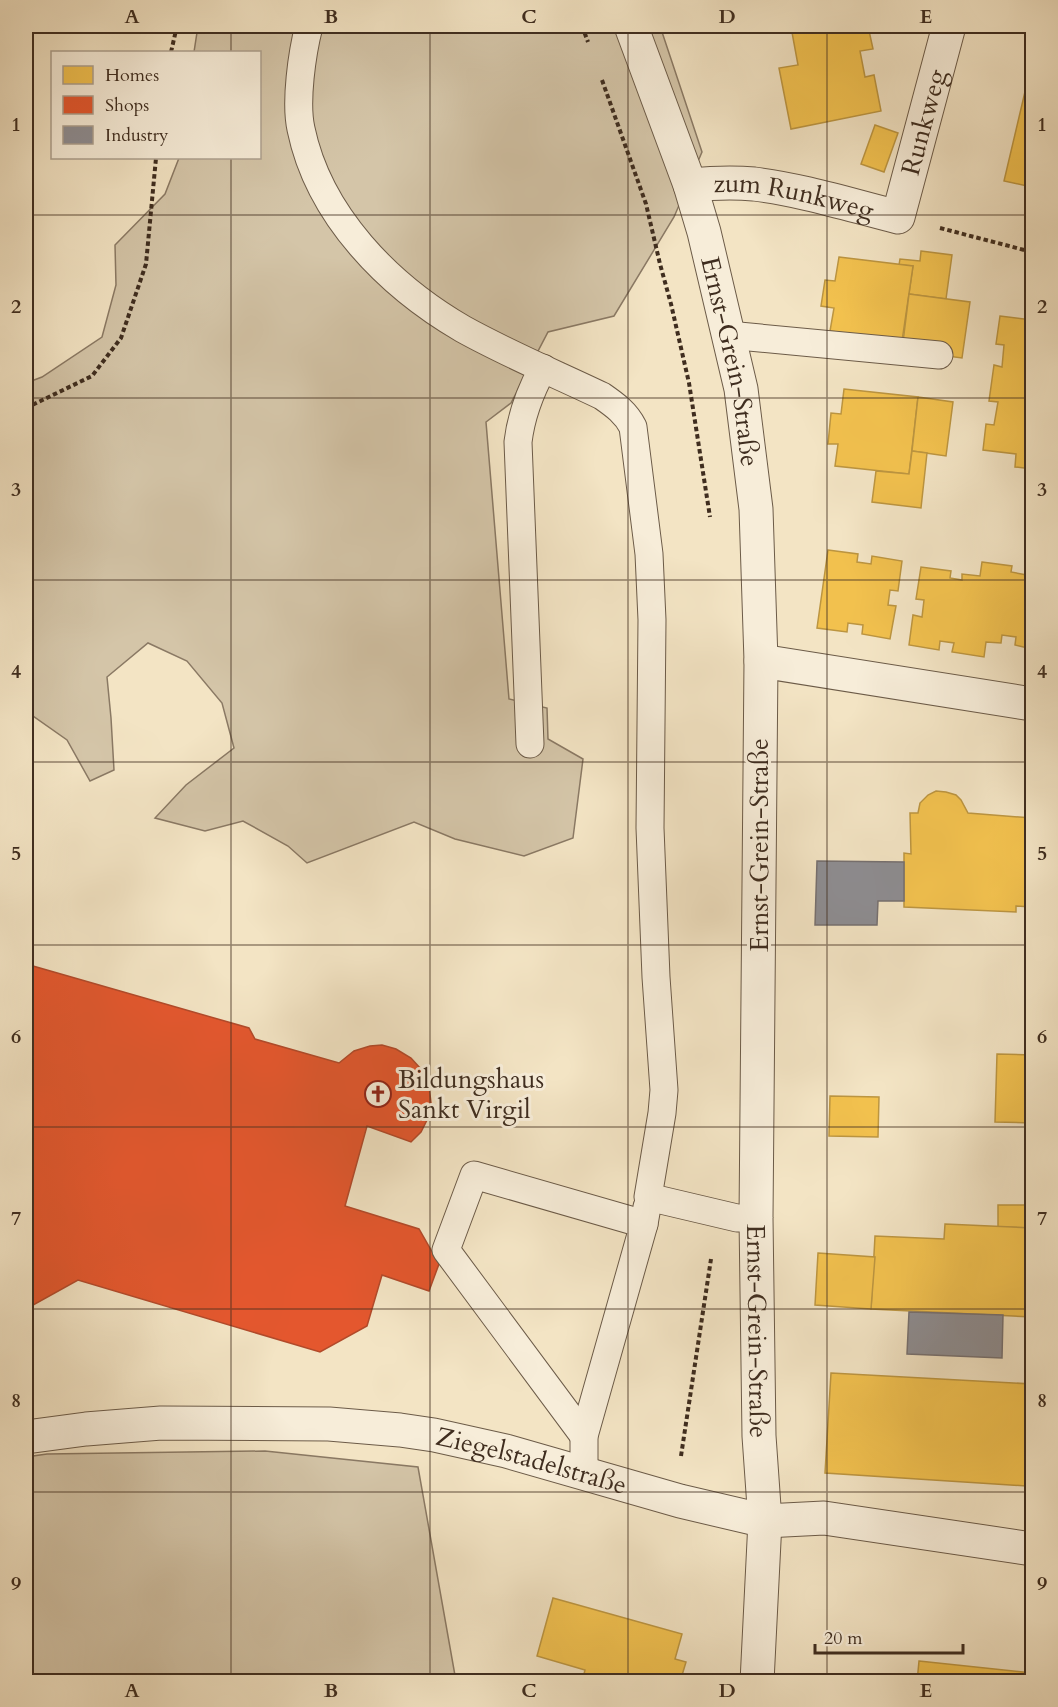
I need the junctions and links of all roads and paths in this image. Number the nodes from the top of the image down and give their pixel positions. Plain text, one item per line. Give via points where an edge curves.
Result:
1 (177, 26) edge
2 (309, 26) edge
3 (631, 26) edge
4 (950, 26) edge
5 (171, 51) edge
6 (156, 159) edge
7 (690, 185) junction
8 (898, 217) junction
9 (1032, 252) edge
10 (729, 335) junction
11 (939, 355) dead end
12 (543, 368) junction
13 (26, 408) edge
14 (760, 661) junction
15 (1032, 704) edge
16 (530, 744) dead end
17 (648, 1197) junction
18 (756, 1218) junction
19 (644, 1224) junction
20 (584, 1436) junction
21 (26, 1437) edge
22 (584, 1473) junction
23 (765, 1521) junction
24 (1032, 1549) edge
25 (757, 1682) edge

1 - 5 path
2 - 12 lane via 301,69 300,127 318,181 341,221 359,244 416,297 462,328
3 - 7 street, Ernst-Grein-Straße
4 - 8 street, Runkweg
6 - 13 path via 146,264 121,338 92,376
7 - 8 street, zum Runkweg via 753,184 789,189
7 - 10 street, Ernst-Grein-Straße
8 - 9 path
10 - 11 lane
10 - 14 street, Ernst-Grein-Straße via 741,389 756,509
12 - 16 lane via 520,422 518,442
12 - 17 lane via 603,396 629,419 636,437 652,620 650,828 664,1090
14 - 15 street
14 - 18 street, Ernst-Grein-Straße
17 - 18 lane via 715,1214
17 - 19 lane
18 - 23 street, Ernst-Grein-Straße via 759,1436
19 - 20 lane
19 - 20 lane via 474,1175 446,1250
20 - 22 lane
21 - 22 street, Ziegelstadelstraße via 161,1423 367,1426 443,1437
22 - 23 street, Ziegelstadelstraße
23 - 24 street, Ziegelstadelstraße via 824,1518
23 - 25 street, Ernst-Grein-Straße

